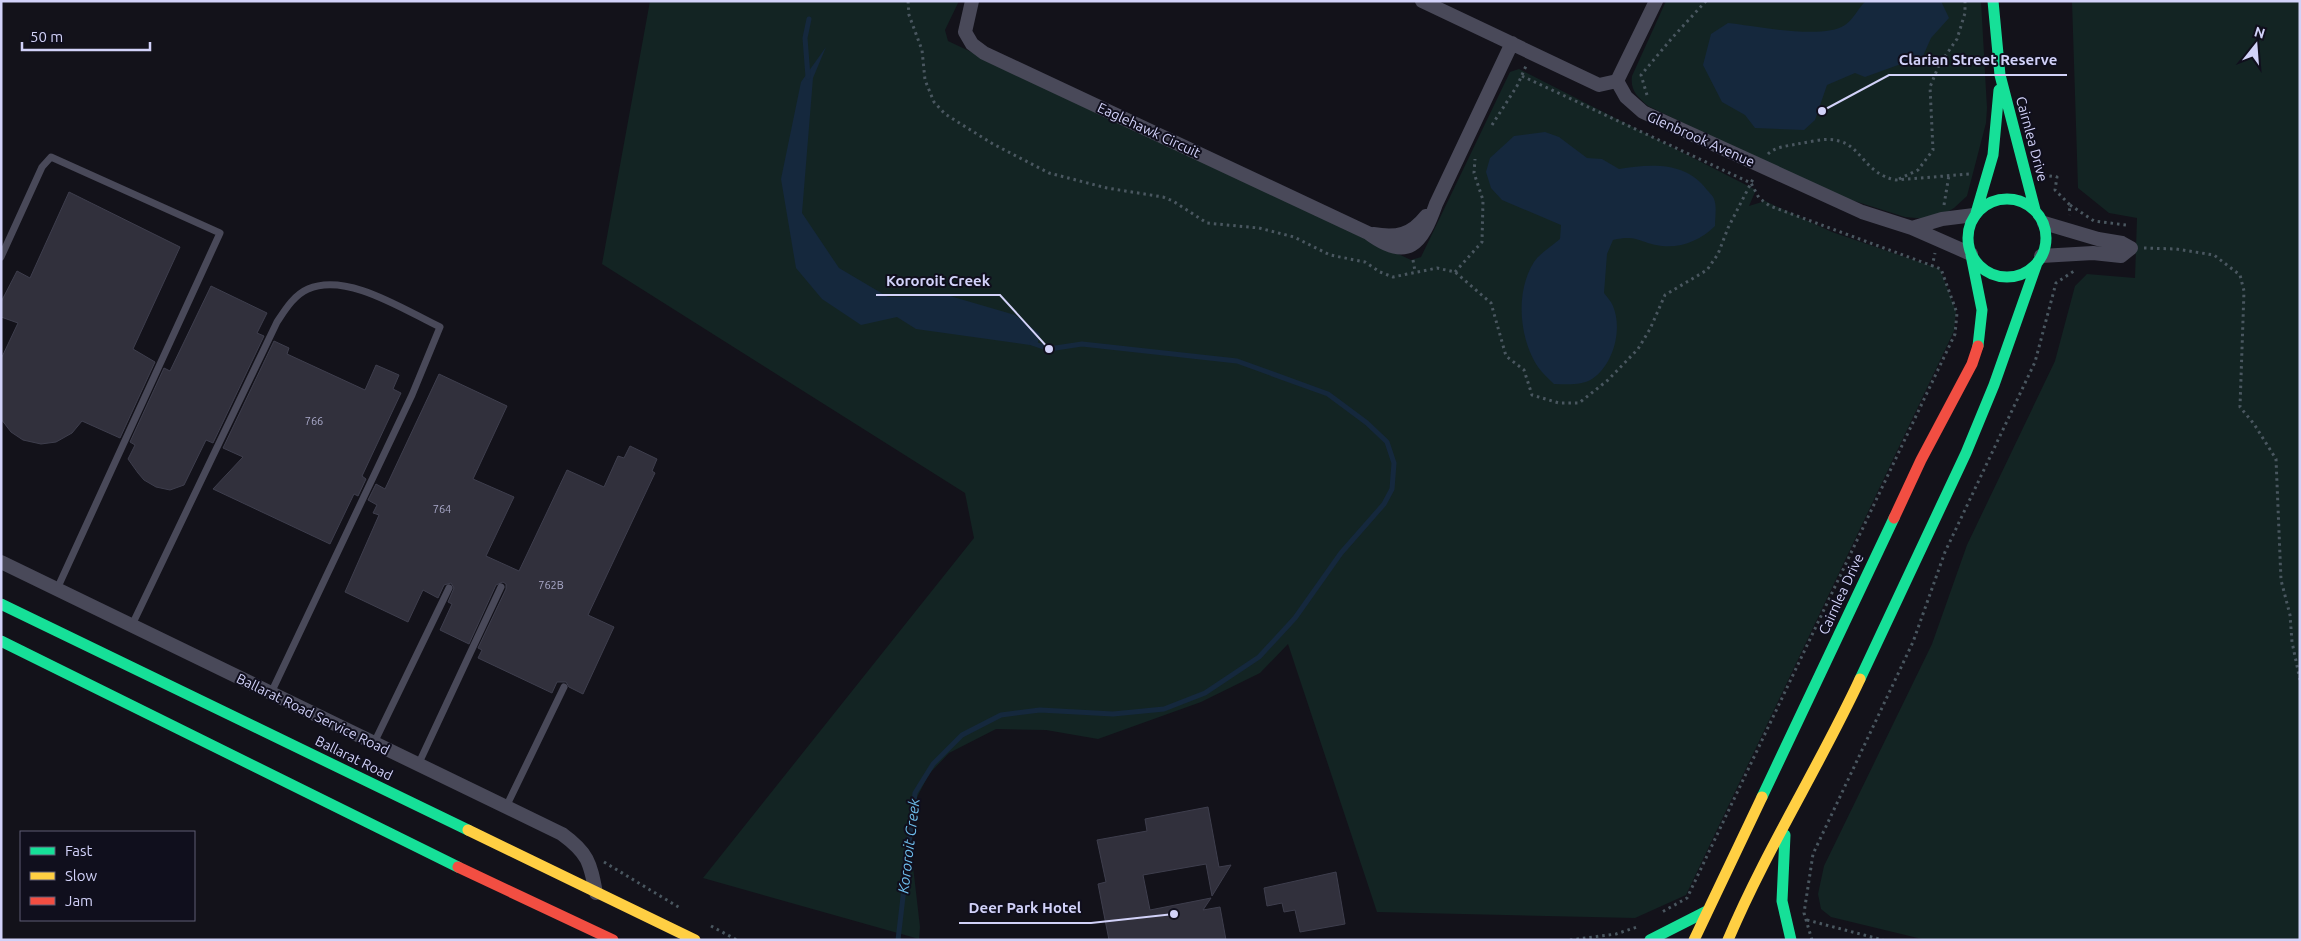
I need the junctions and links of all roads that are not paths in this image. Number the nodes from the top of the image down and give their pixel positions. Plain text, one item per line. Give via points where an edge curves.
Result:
1 (972, 1) edge
2 (1422, 1) edge
3 (1656, 1) edge
4 (1993, 1) edge
5 (1512, 43) junction
6 (2000, 76) junction
7 (1618, 81) junction
8 (2035, 210) junction
9 (1975, 214) junction
10 (2044, 223) junction
11 (1912, 228) junction
12 (1971, 254) junction
13 (1, 257) edge
14 (2039, 260) junction
15 (1, 562) edge
16 (501, 587) dead end
17 (449, 588) dead end
18 (57, 589) junction
19 (1, 604) edge
20 (132, 625) junction
21 (1, 642) edge
22 (564, 687) dead end
23 (271, 693) junction
24 (374, 744) junction
25 (418, 765) junction
26 (506, 807) junction
27 (1786, 828) junction
28 (596, 893) junction
29 (1707, 911) junction
30 (613, 940) edge
31 (695, 940) edge
32 (1650, 940) edge
33 (1694, 940) edge
34 (1728, 940) edge
35 (1791, 940) edge

1 - 5 street, Eaglehawk Circuit via 965,32 972,44 984,52 1368,232 1388,236 1415,229 1436,204
2 - 5 street
3 - 7 street
4 - 6 main road, Cairnlea Drive
5 - 7 street via 1599,85
6 - 8 main road, Cairnlea Drive
6 - 9 main road, Cairnlea Drive via 1993,155
7 - 11 street, Glenbrook Avenue via 1626,97 1643,112 1862,212
8 - 9 main road via 2024,202 2008,198 1994,200
8 - 10 main road
9 - 11 street
9 - 12 main road via 1967,233
10 - 14 main road via 2045,248
10 - 14 street via 2131,248 2121,256 2071,254
11 - 12 street, Glenbrook Avenue
12 - 14 main road via 1977,264 1998,276 2012,277 2026,272
12 - 29 main road, Cairnlea Drive via 1980,286 1983,314 1981,339 1972,364 1921,460
13 - 18 lane via 42,167 51,157 220,233
14 - 27 main road via 1966,453 1841,720
15 - 18 street, Ballarat Road Service Road
16 - 25 lane
17 - 24 lane
18 - 20 street, Ballarat Road Service Road
19 - 28 main road, Ballarat Road
20 - 23 street, Ballarat Road Service Road
20 - 23 lane via 276,322 288,305 306,290 325,284 342,284 360,289 440,327 412,395
21 - 30 main road
22 - 26 lane
23 - 24 street, Ballarat Road Service Road
24 - 25 street, Ballarat Road Service Road
25 - 26 street, Ballarat Road Service Road
26 - 28 street, Ballarat Road Service Road via 562,834 584,852
27 - 34 main road via 1743,905
27 - 35 main road via 1780,895 1781,911
28 - 31 main road, Ballarat Road
29 - 32 main road
29 - 33 main road, Cairnlea Drive

